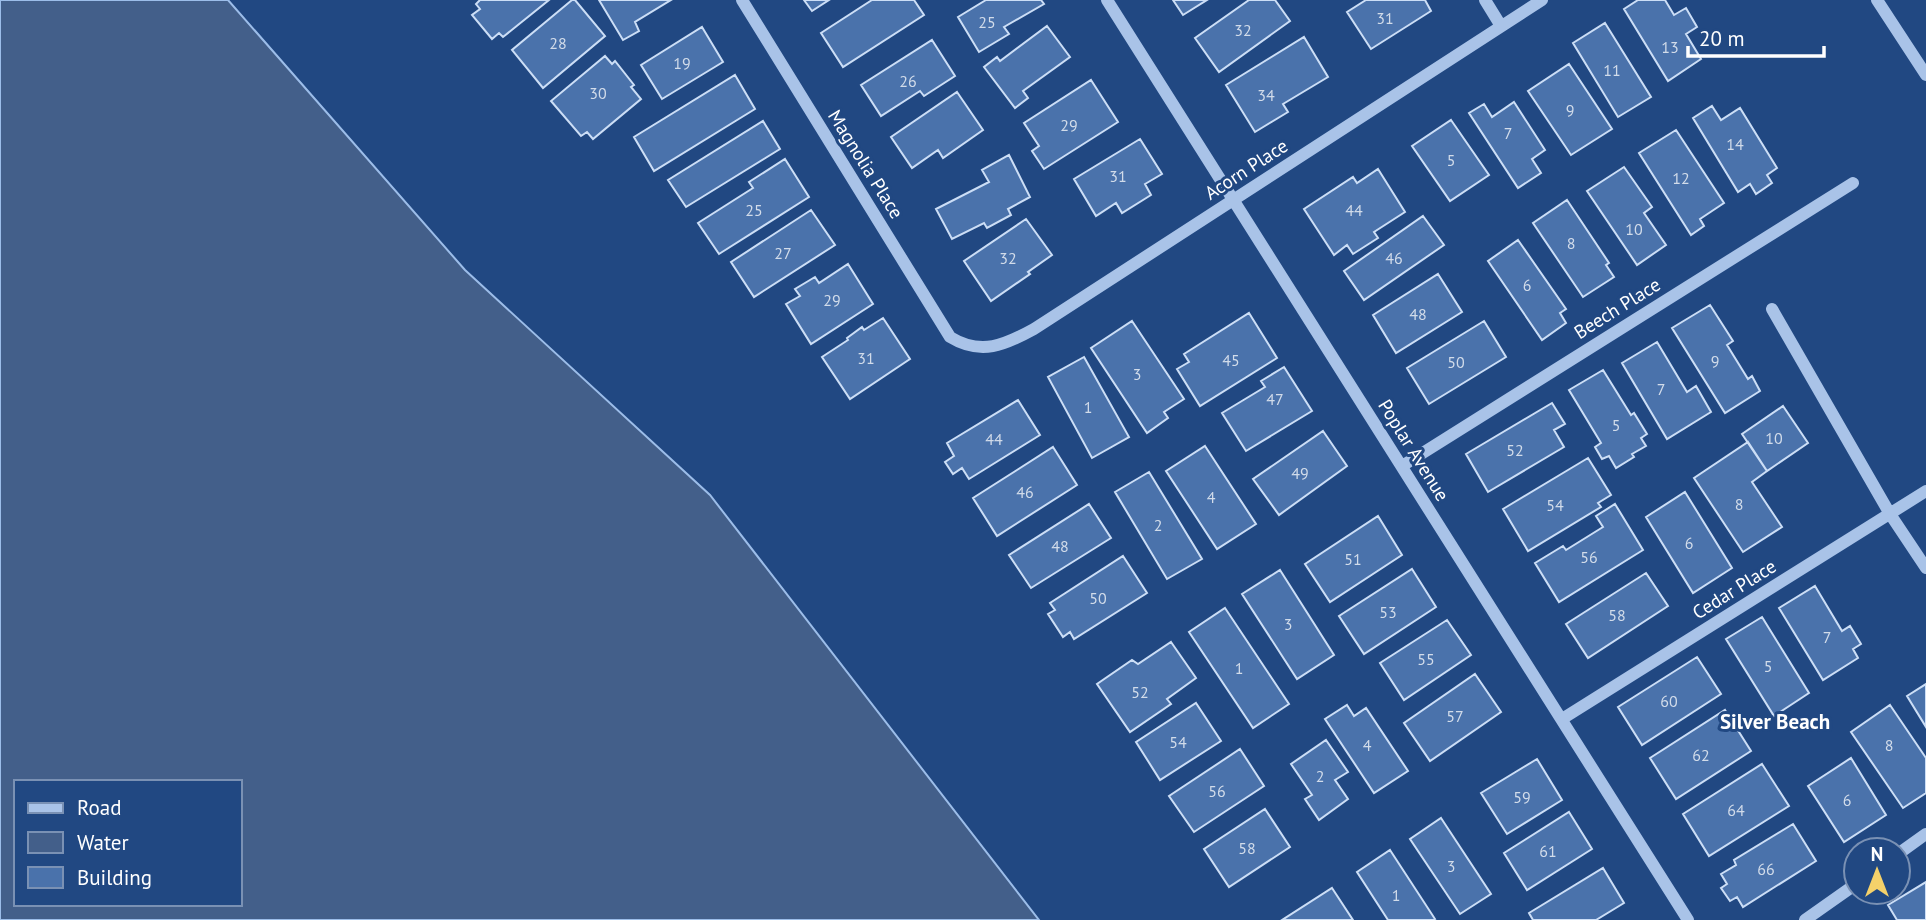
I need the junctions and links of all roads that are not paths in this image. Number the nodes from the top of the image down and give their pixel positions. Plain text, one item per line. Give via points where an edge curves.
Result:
1 (742, 0) edge
2 (1107, 0) edge
3 (1485, 0) edge
4 (1542, 0) edge
5 (1877, 0) edge
6 (1502, 26) junction
7 (1926, 75) edge
8 (1853, 183) dead end
9 (1233, 200) junction
10 (1772, 309) dead end
11 (962, 344) joint
12 (1402, 466) junction
13 (1926, 491) edge
14 (1890, 514) junction
15 (1926, 568) edge
16 (1562, 719) junction
17 (1842, 894) edge
18 (1688, 920) edge
19 (1805, 920) edge

1 - 11 street, Magnolia Place via 950,337
2 - 9 street, Poplar Avenue
3 - 6 street
4 - 6 street, Acorn Place
5 - 7 street
6 - 9 street, Acorn Place
8 - 12 street, Beech Place
9 - 11 street, Acorn Place via 1006,344 980,348
9 - 12 street, Poplar Avenue
10 - 14 street
12 - 16 street, Poplar Avenue
13 - 14 street, Cedar Place
14 - 15 street
14 - 16 street, Cedar Place
16 - 18 street, Poplar Avenue
17 - 19 street

